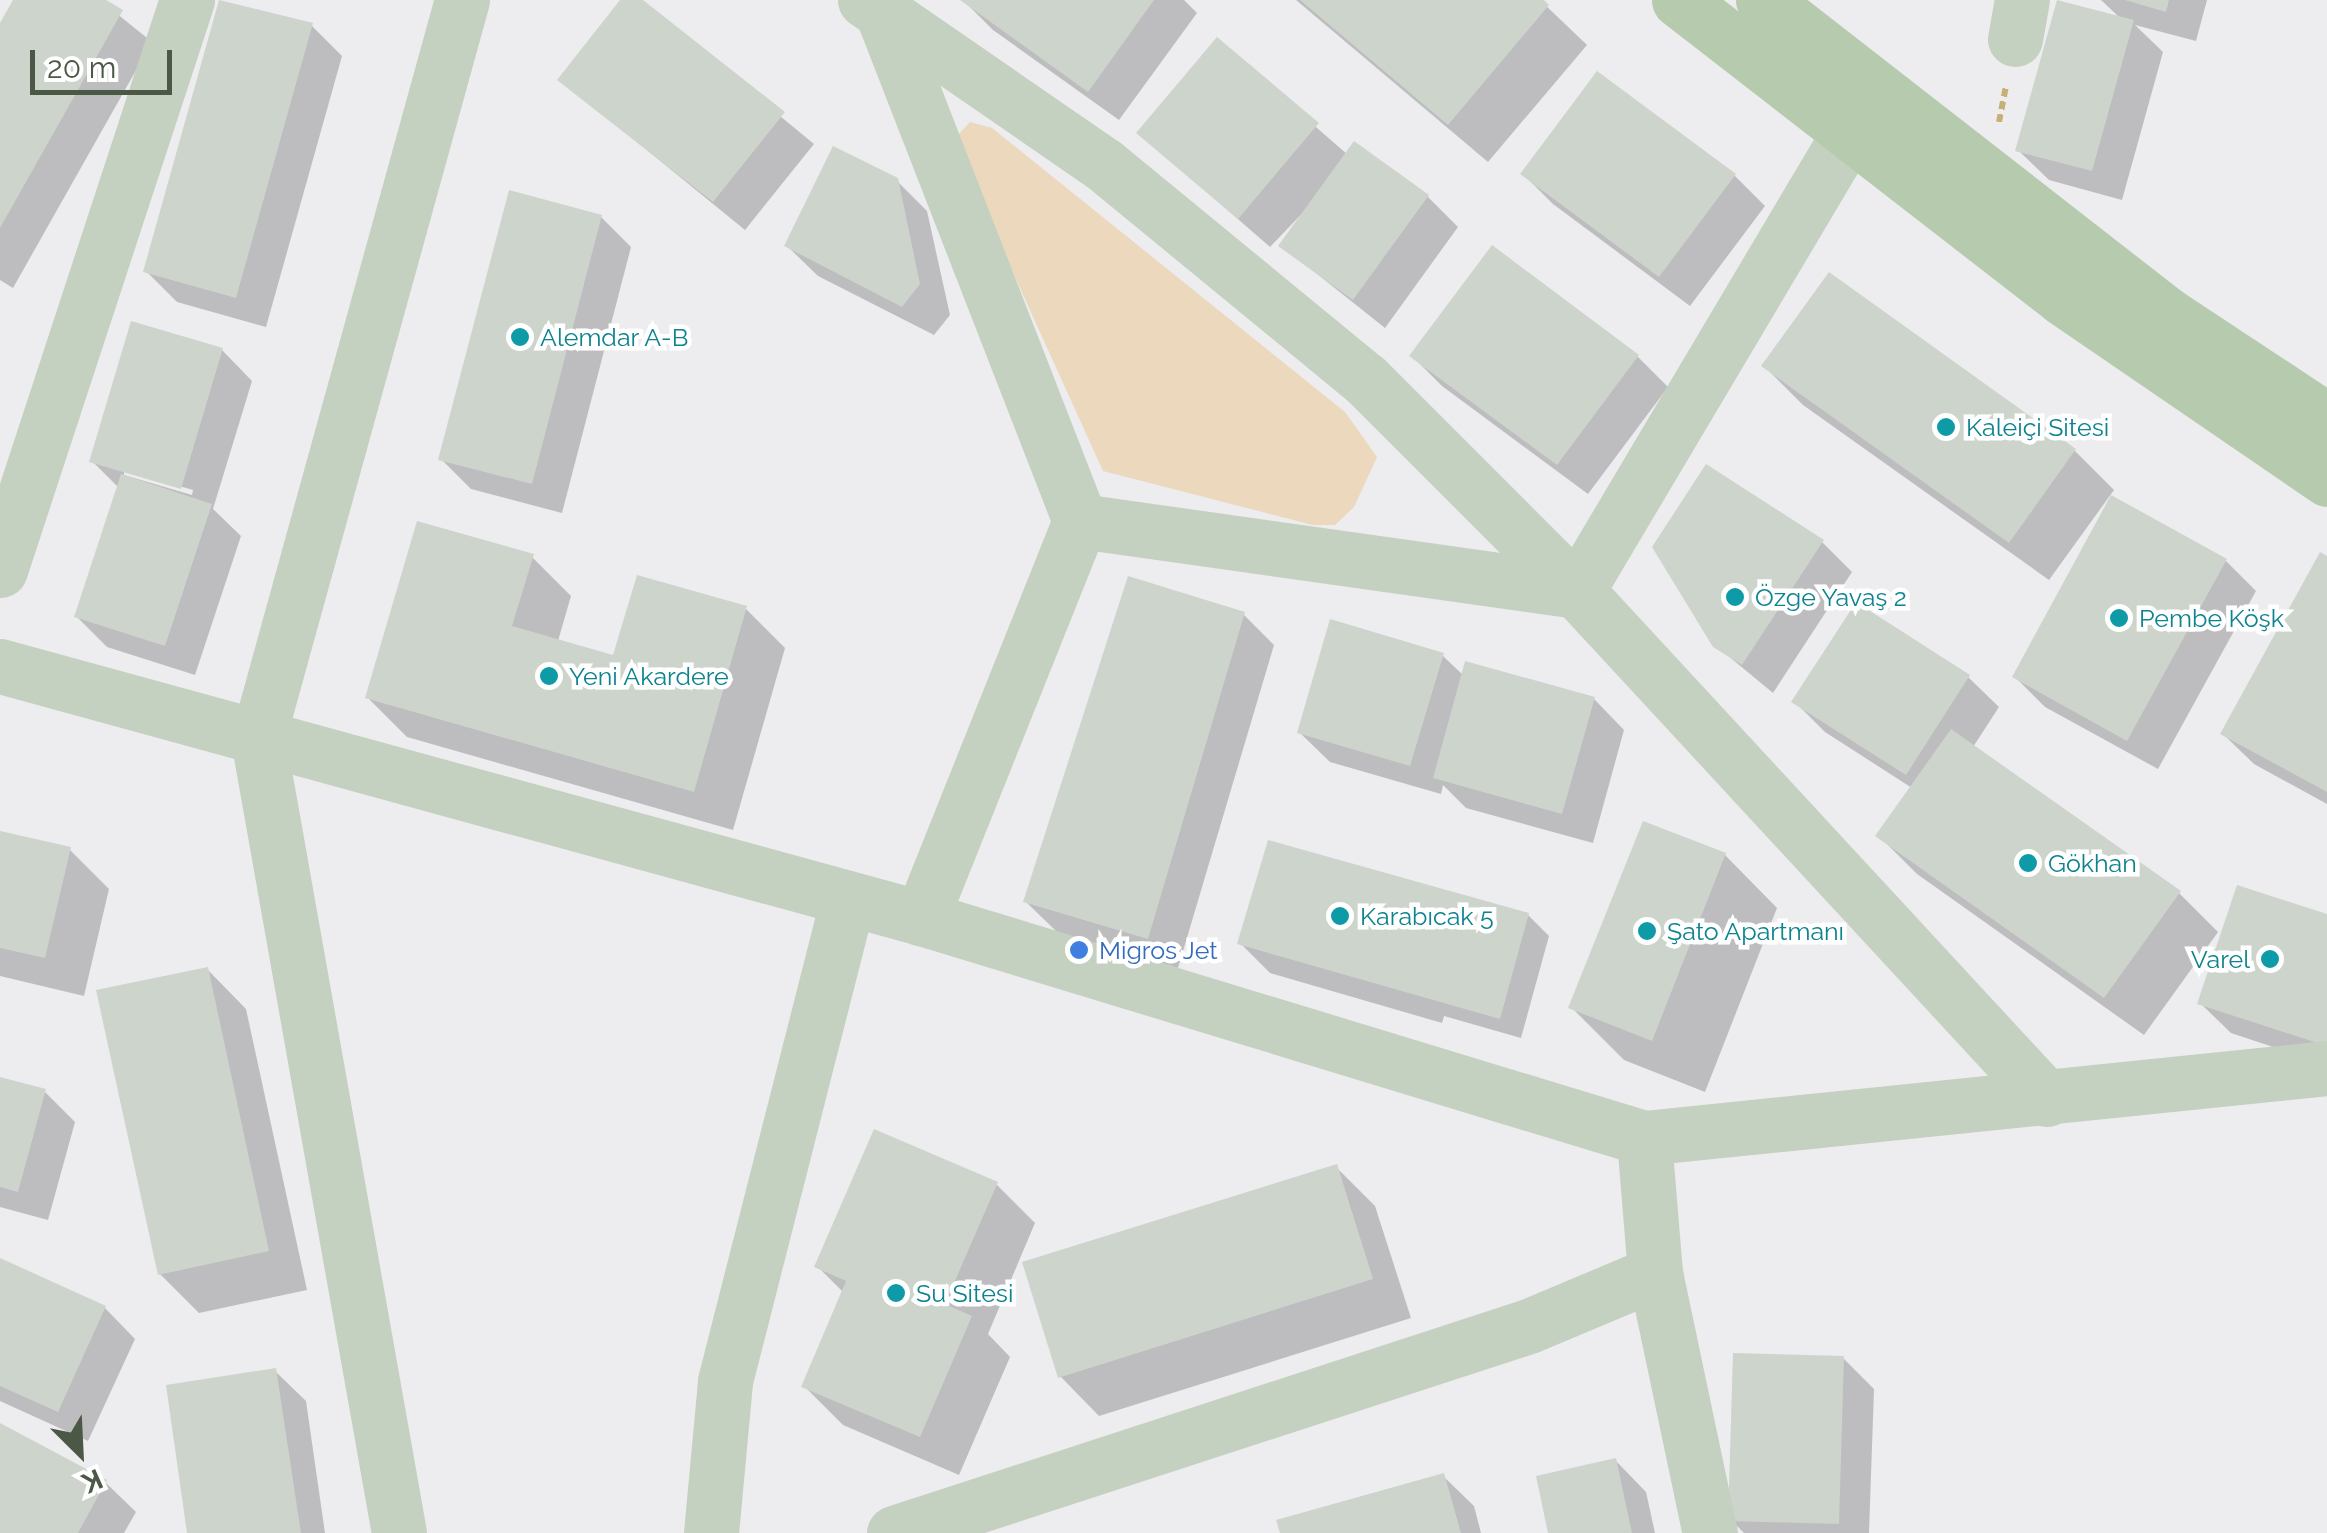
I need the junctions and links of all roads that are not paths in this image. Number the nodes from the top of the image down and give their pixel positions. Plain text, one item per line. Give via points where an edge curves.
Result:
1 (187, 0) edge
2 (462, 0) edge
3 (1679, 0) edge
4 (1763, 0) edge
5 (876, 3) edge
6 (1849, 133) junction
7 (2327, 420) edge
8 (2327, 478) edge
9 (1080, 521) junction
10 (0, 570) edge
11 (1577, 591) junction
12 (0, 666) edge
13 (258, 738) junction
14 (848, 900) junction
15 (921, 918) junction
16 (2327, 1068) edge
17 (2047, 1098) junction
18 (1644, 1138) junction
19 (1655, 1273) junction
20 (399, 1533) edge
21 (710, 1533) edge
22 (894, 1533) edge
23 (1710, 1533) edge

1 - 10 street
2 - 13 street
3 - 6 main road
4 - 7 main road via 2182,326
5 - 9 street
5 - 11 street via 1103,164 1365,378
6 - 8 main road via 2172,378
6 - 11 street
9 - 11 street
9 - 15 street
11 - 17 street
12 - 13 street
13 - 14 street
13 - 20 street
14 - 15 street
14 - 21 street via 725,1381
15 - 18 street
16 - 17 street
17 - 18 street
18 - 19 street
19 - 22 street via 1530,1326
19 - 23 street

